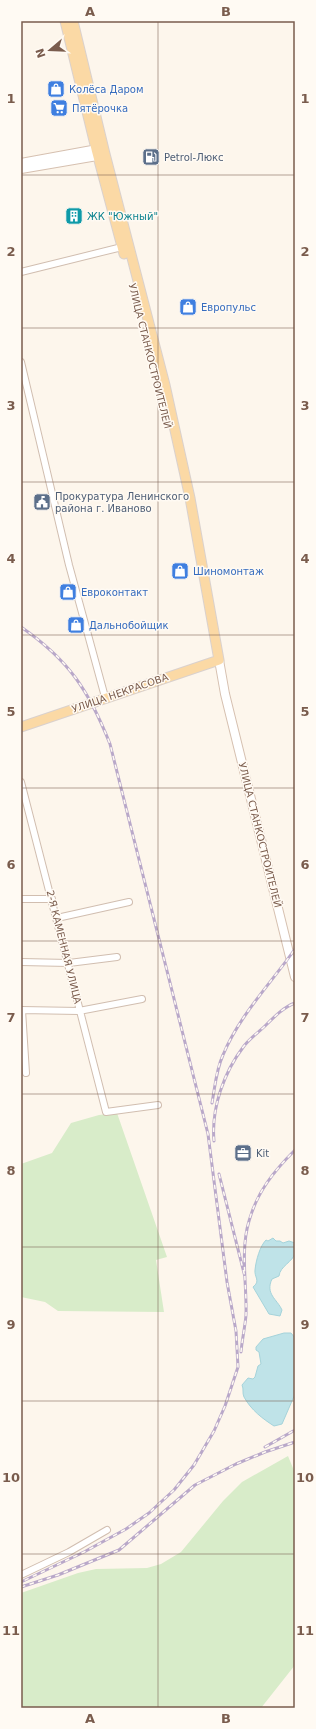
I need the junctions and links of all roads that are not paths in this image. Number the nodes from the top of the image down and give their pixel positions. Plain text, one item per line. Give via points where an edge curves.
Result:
1 (65, 21) edge
2 (73, 21) edge
3 (100, 152) junction
4 (21, 163) edge
5 (21, 169) edge
6 (122, 248) junction
7 (21, 272) edge
8 (21, 362) edge
9 (217, 661) junction
10 (105, 697) junction
11 (21, 726) edge
12 (21, 782) edge
13 (21, 899) edge
14 (52, 899) junction
15 (129, 902) dead end
16 (57, 918) junction
17 (117, 957) dead end
18 (21, 962) edge
19 (69, 963) junction
20 (295, 977) edge
21 (142, 999) dead end
22 (22, 1010) edge
23 (80, 1011) junction
24 (26, 1074) dead end
25 (158, 1105) dead end
26 (107, 1530) dead end
27 (21, 1574) edge

1 - 3 main road, УЛИЦА СТАНКОСТРОИТЕЛЕЙ
2 - 3 main road, УЛИЦА СТАНКОСТРОИТЕЛЕЙ
3 - 4 main road
3 - 5 main road
3 - 6 main road, УЛИЦА СТАНКОСТРОИТЕЛЕЙ
3 - 9 main road, УЛИЦА СТАНКОСТРОИТЕЛЕЙ via 165,385 190,498
6 - 7 street
6 - 9 main road, УЛИЦА СТАНКОСТРОИТЕЛЕЙ via 159,386 185,499
8 - 10 street via 68,558
9 - 10 main road, УЛИЦА НЕКРАСОВА
9 - 20 main road, УЛИЦА СТАНКОСТРОИТЕЛЕЙ
10 - 11 main road, УЛИЦА НЕКРАСОВА
12 - 14 street, 2-Я КАМЕННАЯ УЛИЦА
13 - 14 street
14 - 16 street, 2-Я КАМЕННАЯ УЛИЦА
15 - 16 street
16 - 19 street, 2-Я КАМЕННАЯ УЛИЦА
17 - 19 street
18 - 19 street
19 - 23 street, 2-Я КАМЕННАЯ УЛИЦА
21 - 23 street
22 - 23 street
22 - 24 street
23 - 25 street, 2-Я КАМЕННАЯ УЛИЦА via 106,1112
26 - 27 street via 69,1552

